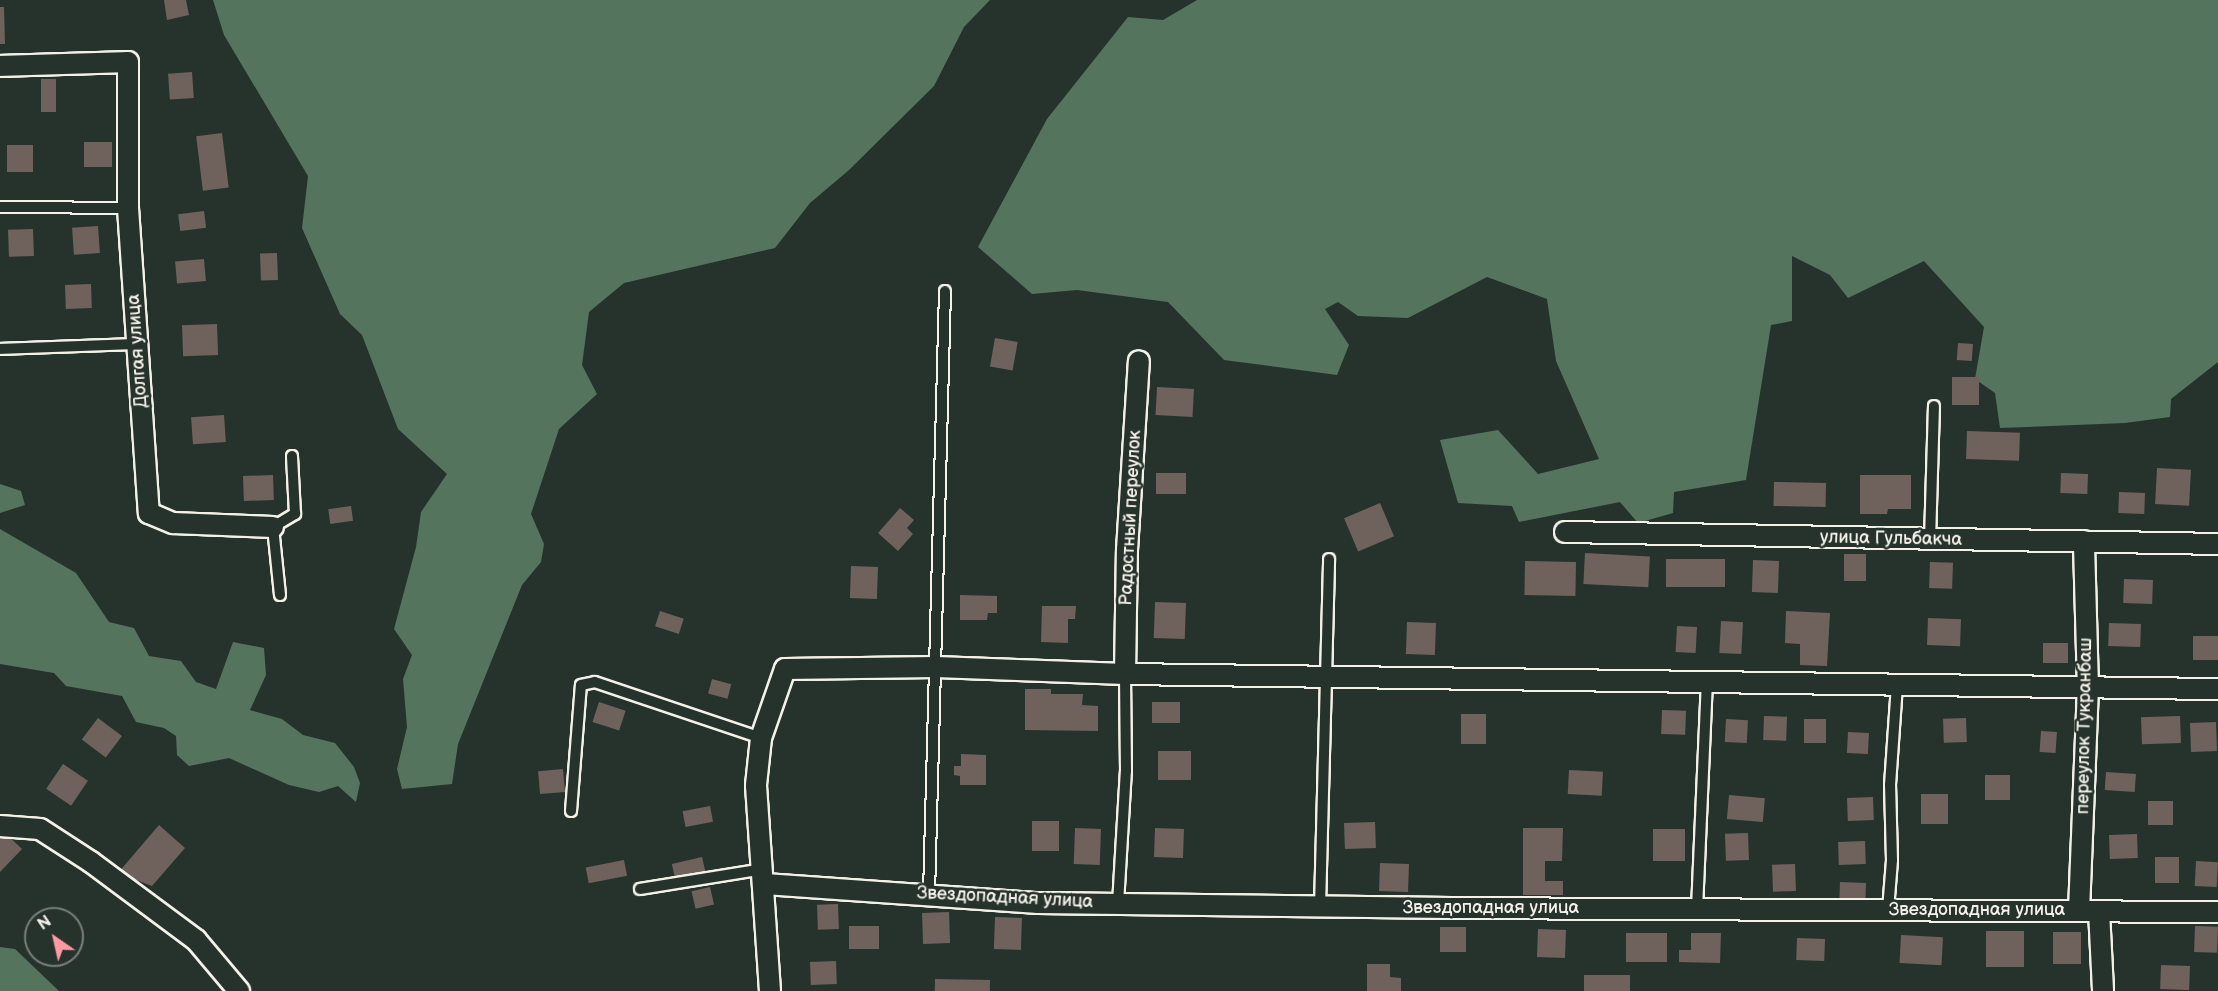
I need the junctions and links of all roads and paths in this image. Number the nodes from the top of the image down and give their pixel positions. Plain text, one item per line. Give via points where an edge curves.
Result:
1 (0, 66) edge
2 (0, 207) edge
3 (128, 208) junction
4 (945, 291) dead end
5 (137, 344) junction
6 (0, 349) edge
7 (1139, 361) dead end
8 (1934, 406) dead end
9 (292, 456) dead end
10 (273, 526) junction
11 (1565, 532) dead end
12 (1930, 540) junction
13 (2084, 542) junction
14 (2218, 544) edge
15 (1329, 559) dead end
16 (280, 595) dead end
17 (936, 667) junction
18 (1125, 674) junction
19 (1325, 677) junction
20 (1707, 682) junction
21 (1897, 685) junction
22 (2088, 688) junction
23 (2218, 689) edge
24 (761, 738) junction
25 (571, 811) dead end
26 (0, 826) edge
27 (764, 876) junction
28 (640, 889) dead end
29 (929, 894) junction
30 (1118, 904) junction
31 (1320, 907) junction
32 (1697, 909) junction
33 (1888, 910) junction
34 (2089, 911) junction
35 (2218, 912) edge
36 (239, 991) edge
37 (770, 991) edge
38 (2103, 991) edge

1 - 3 street, Долгая улица via 128,62
2 - 3 lane
3 - 5 street, Долгая улица
4 - 17 lane
5 - 6 lane
5 - 10 street, Долгая улица via 149,513 173,523
7 - 18 street, Радостный переулок
8 - 12 lane
9 - 10 lane via 295,514
10 - 16 lane
11 - 12 street, улица Гульбакча
12 - 13 street, улица Гульбакча
13 - 14 street, улица Гульбакча
13 - 22 street, переулок Тукранбаш
15 - 19 lane
17 - 18 street
17 - 24 street via 785,669
17 - 29 lane
18 - 19 street
18 - 30 lane via 1126,771
19 - 20 street
19 - 31 lane
20 - 21 street
20 - 32 lane
21 - 22 street
21 - 33 lane
22 - 23 street
22 - 34 street, переулок Тукранбаш
24 - 25 lane via 595,682 581,685
24 - 27 street via 756,785
26 - 36 street via 40,829 92,862 196,940
27 - 28 lane
27 - 29 street, Звездопадная улица
27 - 37 street
29 - 30 street, Звездопадная улица via 1038,903
30 - 31 street, Звездопадная улица
31 - 32 street, Звездопадная улица
32 - 33 street, Звездопадная улица
33 - 34 street, Звездопадная улица
34 - 35 street, Звездопадная улица
34 - 38 street, переулок Тукранбаш

